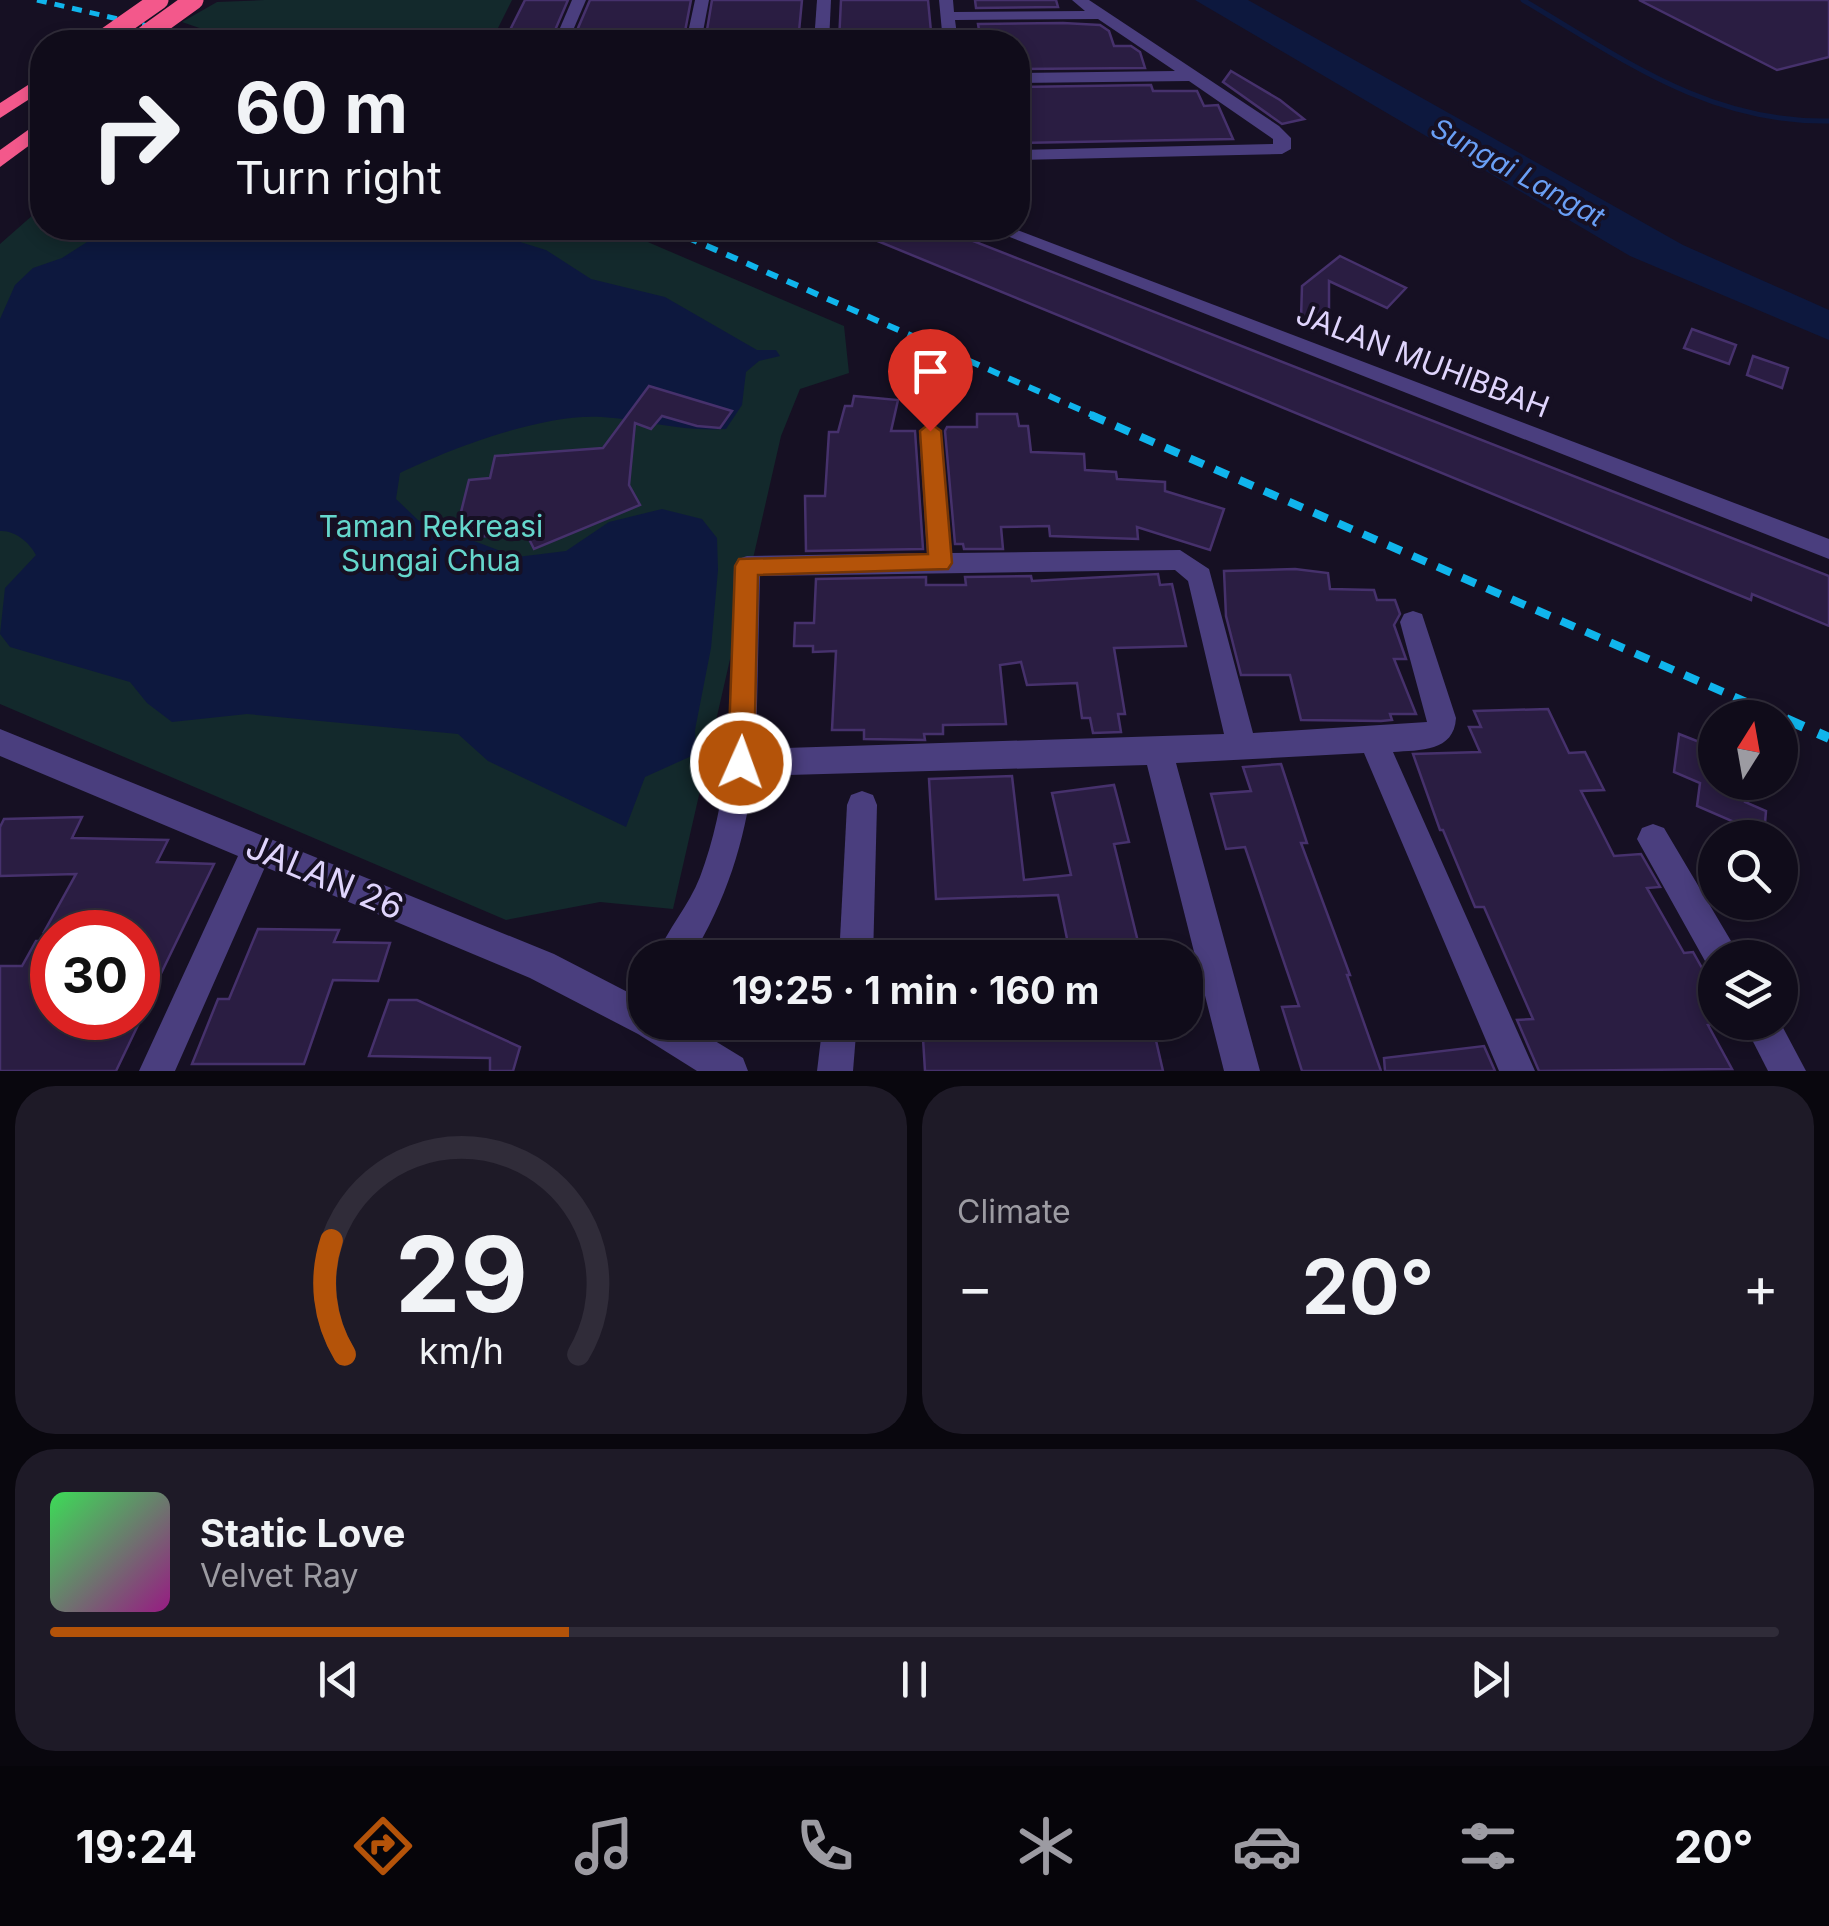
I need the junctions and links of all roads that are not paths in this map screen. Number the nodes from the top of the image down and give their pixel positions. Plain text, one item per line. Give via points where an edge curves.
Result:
1 (159, 0) edge
2 (194, 0) edge
3 (579, 0) edge
4 (702, 0) edge
5 (824, 0) edge
6 (1079, 0) edge
7 (946, 8) edge
8 (1103, 15) junction
9 (116, 30) edge
10 (152, 30) edge
11 (566, 30) edge
12 (696, 30) edge
13 (823, 30) edge
14 (1190, 76) junction
15 (1030, 78) edge
16 (30, 91) edge
17 (0, 112) edge
18 (30, 118) edge
19 (30, 136) edge
20 (0, 140) edge
21 (1030, 154) edge
22 (0, 161) edge
23 (1027, 240) edge
24 (930, 431) dead end
25 (1829, 548) edge
26 (940, 563) junction
27 (1413, 622) dead end
28 (0, 742) edge
29 (1374, 743) junction
30 (1242, 748) junction
31 (1158, 751) junction
32 (741, 763) junction
33 (862, 804) dead end
34 (1653, 839) dead end
35 (258, 848) junction
36 (682, 940) edge
37 (857, 940) edge
38 (1712, 940) edge
39 (628, 1006) edge
40 (684, 1040) edge
41 (838, 1040) edge
42 (1770, 1040) edge
43 (156, 1071) edge
44 (730, 1071) edge
45 (835, 1071) edge
46 (1242, 1071) edge
47 (1516, 1071) edge
48 (1788, 1071) edge

1 - 9 highway, bridge
2 - 10 highway, bridge
3 - 11 street
4 - 12 street
5 - 13 street
6 - 8 street
7 - 8 street
8 - 14 street
14 - 15 street
14 - 21 street via 1272,130 1282,149
16 - 17 highway
18 - 20 highway
19 - 22 highway
23 - 25 street, JALAN MUHIBBAH
24 - 26 street
26 - 30 street via 1170,558 1188,564 1200,576
26 - 32 street via 747,566
27 - 29 street via 1441,728 1426,737
28 - 35 street, JALAN 26
29 - 30 street
29 - 47 street
30 - 31 street
31 - 32 street
31 - 46 street
32 - 36 street via 716,879
33 - 37 street
34 - 38 street
35 - 39 street, JALAN 26
35 - 43 street
40 - 44 street, JALAN 26
41 - 45 street
42 - 48 street

